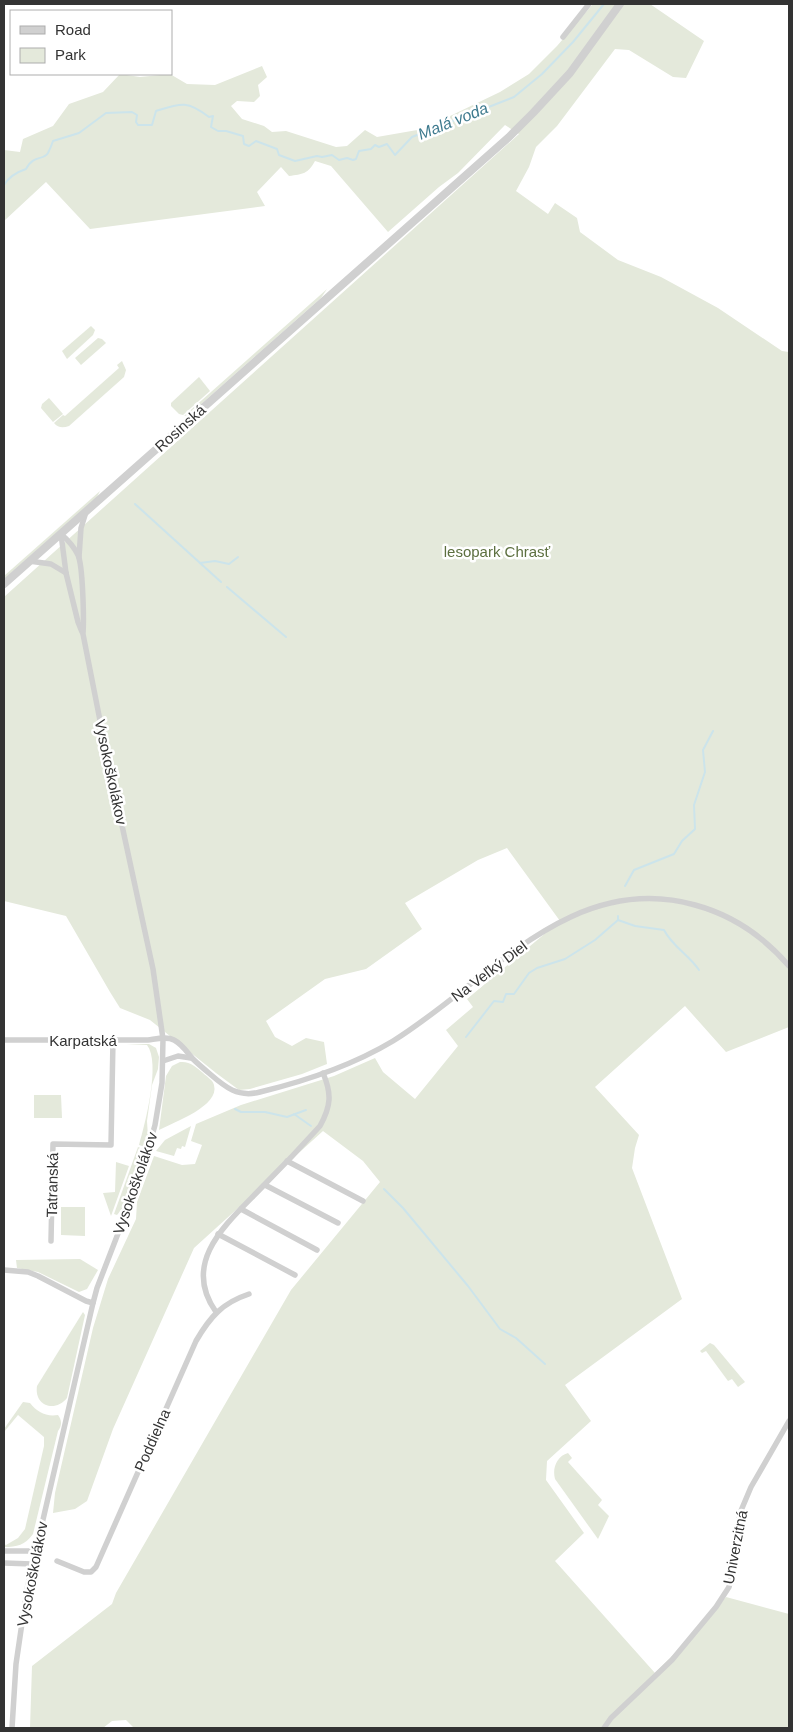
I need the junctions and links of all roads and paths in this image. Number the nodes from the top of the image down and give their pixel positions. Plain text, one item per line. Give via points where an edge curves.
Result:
1 (589, 4) edge
2 (620, 4) edge
3 (563, 38) dead end
4 (86, 511) junction
5 (61, 534) junction
6 (79, 557) junction
7 (30, 561) junction
8 (66, 574) junction
9 (4, 584) edge
10 (83, 634) junction
11 (789, 966) edge
12 (162, 1039) junction
13 (4, 1040) edge
14 (113, 1040) junction
15 (193, 1059) junction
16 (163, 1061) junction
17 (323, 1073) junction
18 (288, 1161) junction
19 (265, 1185) junction
20 (363, 1201) dead end
21 (241, 1209) junction
22 (338, 1223) dead end
23 (218, 1234) junction
24 (52, 1241) dead end
25 (317, 1250) dead end
26 (4, 1270) edge
27 (295, 1275) dead end
28 (249, 1294) dead end
29 (93, 1303) junction
30 (216, 1312) junction
31 (789, 1421) edge
32 (4, 1551) edge
33 (35, 1551) junction
34 (57, 1561) dead end
35 (4, 1563) edge
36 (32, 1564) junction
37 (12, 1728) edge
38 (604, 1728) edge

1 - 3 street
2 - 4 street, Rosinská via 570,72 533,113
4 - 5 street, Rosinská
4 - 6 street, Vysokoškolákov
5 - 6 street
5 - 7 street, Rosinská
5 - 8 street, Vysokoškolákov
6 - 10 street, Vysokoškolákov
7 - 8 street via 51,564
7 - 9 street, Rosinská
8 - 10 street, Vysokoškolákov
10 - 12 street, Vysokoškolákov via 153,969
11 - 17 street, Na Veľký Diel via 750,930 710,909 662,899 610,903 558,923 400,1036 363,1057
12 - 14 street, Karpatská
12 - 15 street, Na Veľký Diel via 174,1040
12 - 16 street, Vysokoškolákov
13 - 14 street, Karpatská
14 - 24 street, Tatranská via 111,1145 53,1144
15 - 16 street via 178,1056
15 - 17 street, Na Veľký Diel via 225,1087 242,1094 259,1093
16 - 29 street, Vysokoškolákov via 158,1111 148,1150
17 - 18 street via 330,1097 328,1112 320,1126
18 - 19 street
18 - 20 street
19 - 21 street
19 - 22 street
21 - 23 street
21 - 25 street
23 - 27 street
23 - 30 street via 208,1254 204,1276 206,1295
26 - 29 street via 28,1272
28 - 30 street, Poddielna
29 - 33 street, Vysokoškolákov
30 - 34 street, Poddielna via 196,1341 96,1567 91,1572 84,1572
31 - 38 street, Univerzitná via 751,1487 740,1513 730,1587 672,1660
32 - 33 street
33 - 36 street, Vysokoškolákov
35 - 36 street
36 - 37 street, Vysokoškolákov via 17,1651

